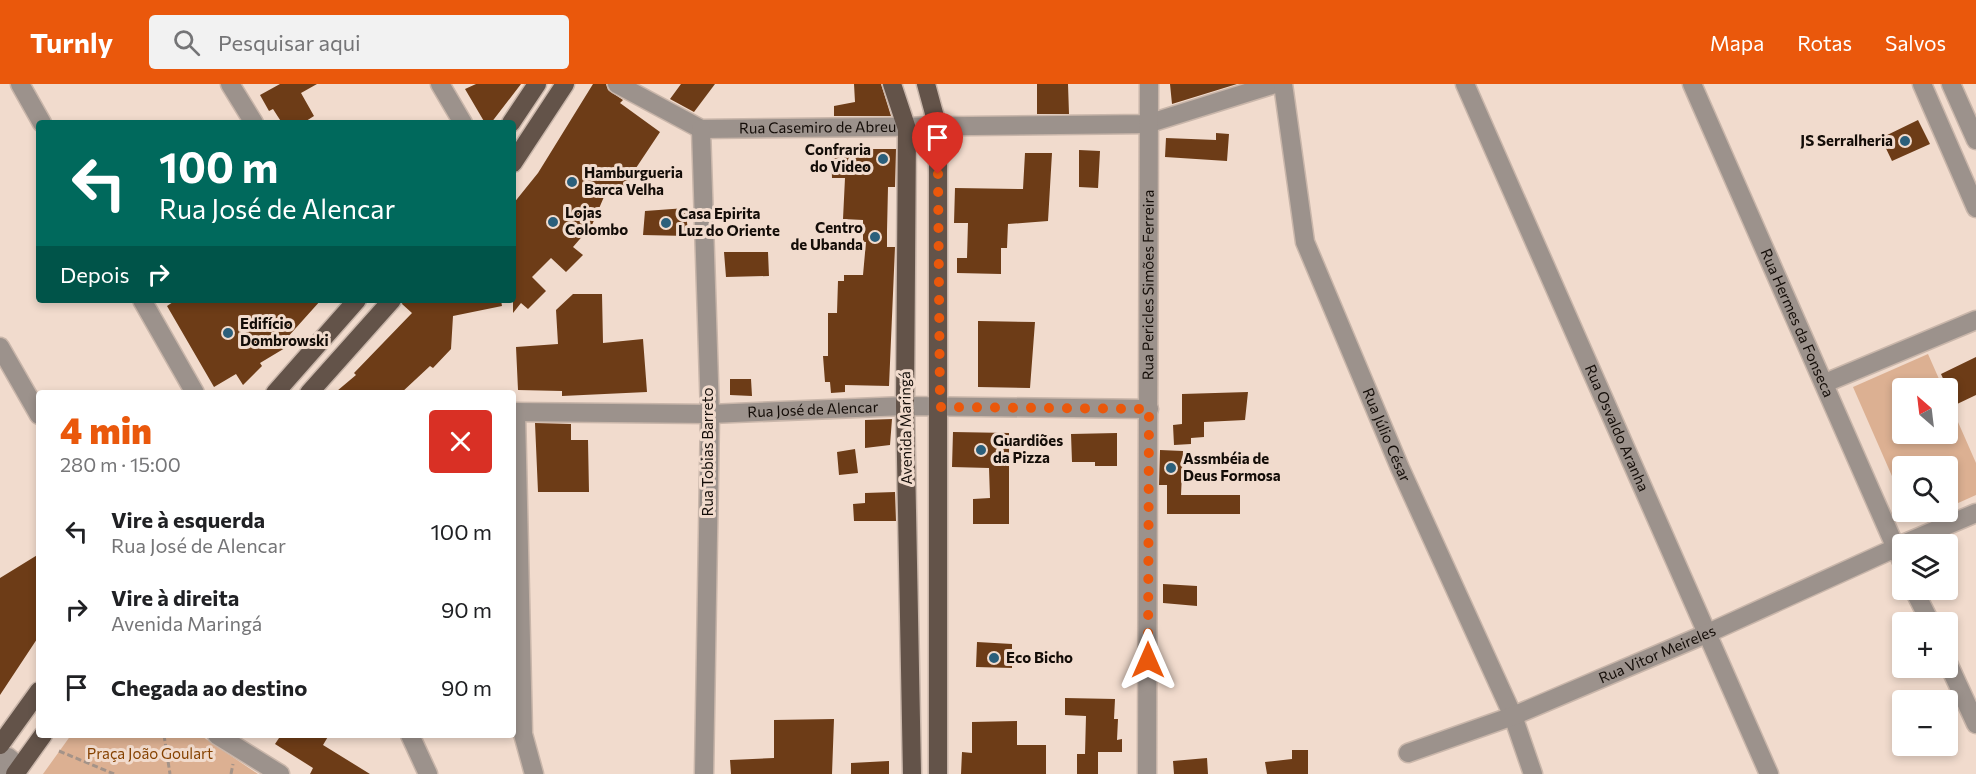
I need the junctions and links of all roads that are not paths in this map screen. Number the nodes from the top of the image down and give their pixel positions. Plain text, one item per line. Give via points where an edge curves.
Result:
1 (20, 84) edge
2 (230, 84) edge
3 (440, 84) edge
4 (537, 84) edge
5 (565, 84) edge
6 (618, 84) edge
7 (892, 84) edge
8 (926, 84) edge
9 (1149, 84) edge
10 (1275, 84) edge
11 (1283, 84) edge
12 (1465, 84) edge
13 (1692, 84) edge
14 (1922, 84) edge
15 (1952, 84) edge
16 (40, 120) edge
17 (252, 120) edge
18 (461, 120) edge
19 (513, 120) edge
20 (1147, 124) junction
21 (938, 128) junction
22 (701, 129) junction
23 (907, 129) junction
24 (1976, 140) edge
25 (516, 158) edge
26 (1976, 208) edge
27 (144, 303) edge
28 (354, 303) edge
29 (389, 303) edge
30 (1976, 320) edge
31 (0, 347) edge
32 (1825, 383) junction
33 (193, 390) edge
34 (278, 390) edge
35 (312, 390) edge
36 (905, 406) junction
37 (940, 407) junction
38 (1149, 409) junction
39 (36, 410) edge
40 (516, 413) edge
41 (710, 414) junction
42 (516, 453) edge
43 (1976, 513) edge
44 (1894, 534) edge
45 (1933, 534) edge
46 (1892, 554) edge
47 (1707, 634) junction
48 (1955, 678) edge
49 (36, 695) edge
50 (1513, 716) junction
51 (1976, 724) edge
52 (40, 738) edge
53 (221, 738) edge
54 (411, 738) edge
55 (0, 745) edge
56 (1408, 753) dead end
57 (0, 755) edge
58 (9, 772) edge
59 (280, 774) edge
60 (428, 774) edge
61 (534, 774) edge
62 (704, 774) edge
63 (912, 774) edge
64 (938, 774) edge
65 (1147, 774) edge
66 (1533, 774) edge
67 (1769, 774) edge

1 - 16 street
2 - 17 street
3 - 18 street
4 - 19 main road
5 - 25 main road
6 - 22 street, Rua Casemiro de Abreu
7 - 23 main road, Avenida Maringá
8 - 21 main road
9 - 20 street, Rua Pericles Simões Ferreira
10 - 20 street, Rua Casemiro de Abreu
11 - 50 street, Rua Júlio César via 1305,242 1400,468
12 - 47 street, Rua Osvaldo Aranha
13 - 32 street, Rua Hermes da Fonseca
14 - 26 street
15 - 24 street
20 - 21 street, Rua Casemiro de Abreu
20 - 38 street, Rua Pericles Simões Ferreira
21 - 23 street, Rua Casemiro de Abreu
21 - 37 main road
22 - 23 street, Rua Casemiro de Abreu
22 - 41 street, Rua Tobias Barreto
23 - 36 main road, Avenida Maringá
27 - 33 street
28 - 34 main road
29 - 35 main road
30 - 32 street
31 - 39 street
32 - 44 street, Rua Hermes da Fonseca
36 - 37 street, Rua José de Alencar
36 - 41 street, Rua José de Alencar
36 - 63 main road, Avenida Maringá
37 - 38 street, Rua José de Alencar
37 - 64 main road
38 - 65 street, Rua Pericles Simões Ferreira
40 - 41 street, Rua José de Alencar
41 - 62 street, Rua Tobias Barreto
42 - 61 street via 523,734
43 - 45 street, Rua Vitor Meireles
46 - 47 street, Rua Vitor Meireles
47 - 50 street, Rua Vitor Meireles
47 - 67 street, Rua Osvaldo Aranha
48 - 51 street
49 - 55 main road
50 - 56 street, Rua Vitor Meireles
50 - 66 street, Rua Júlio César
52 - 58 main road
53 - 59 street
54 - 60 street
57 - 58 street via 8,757

